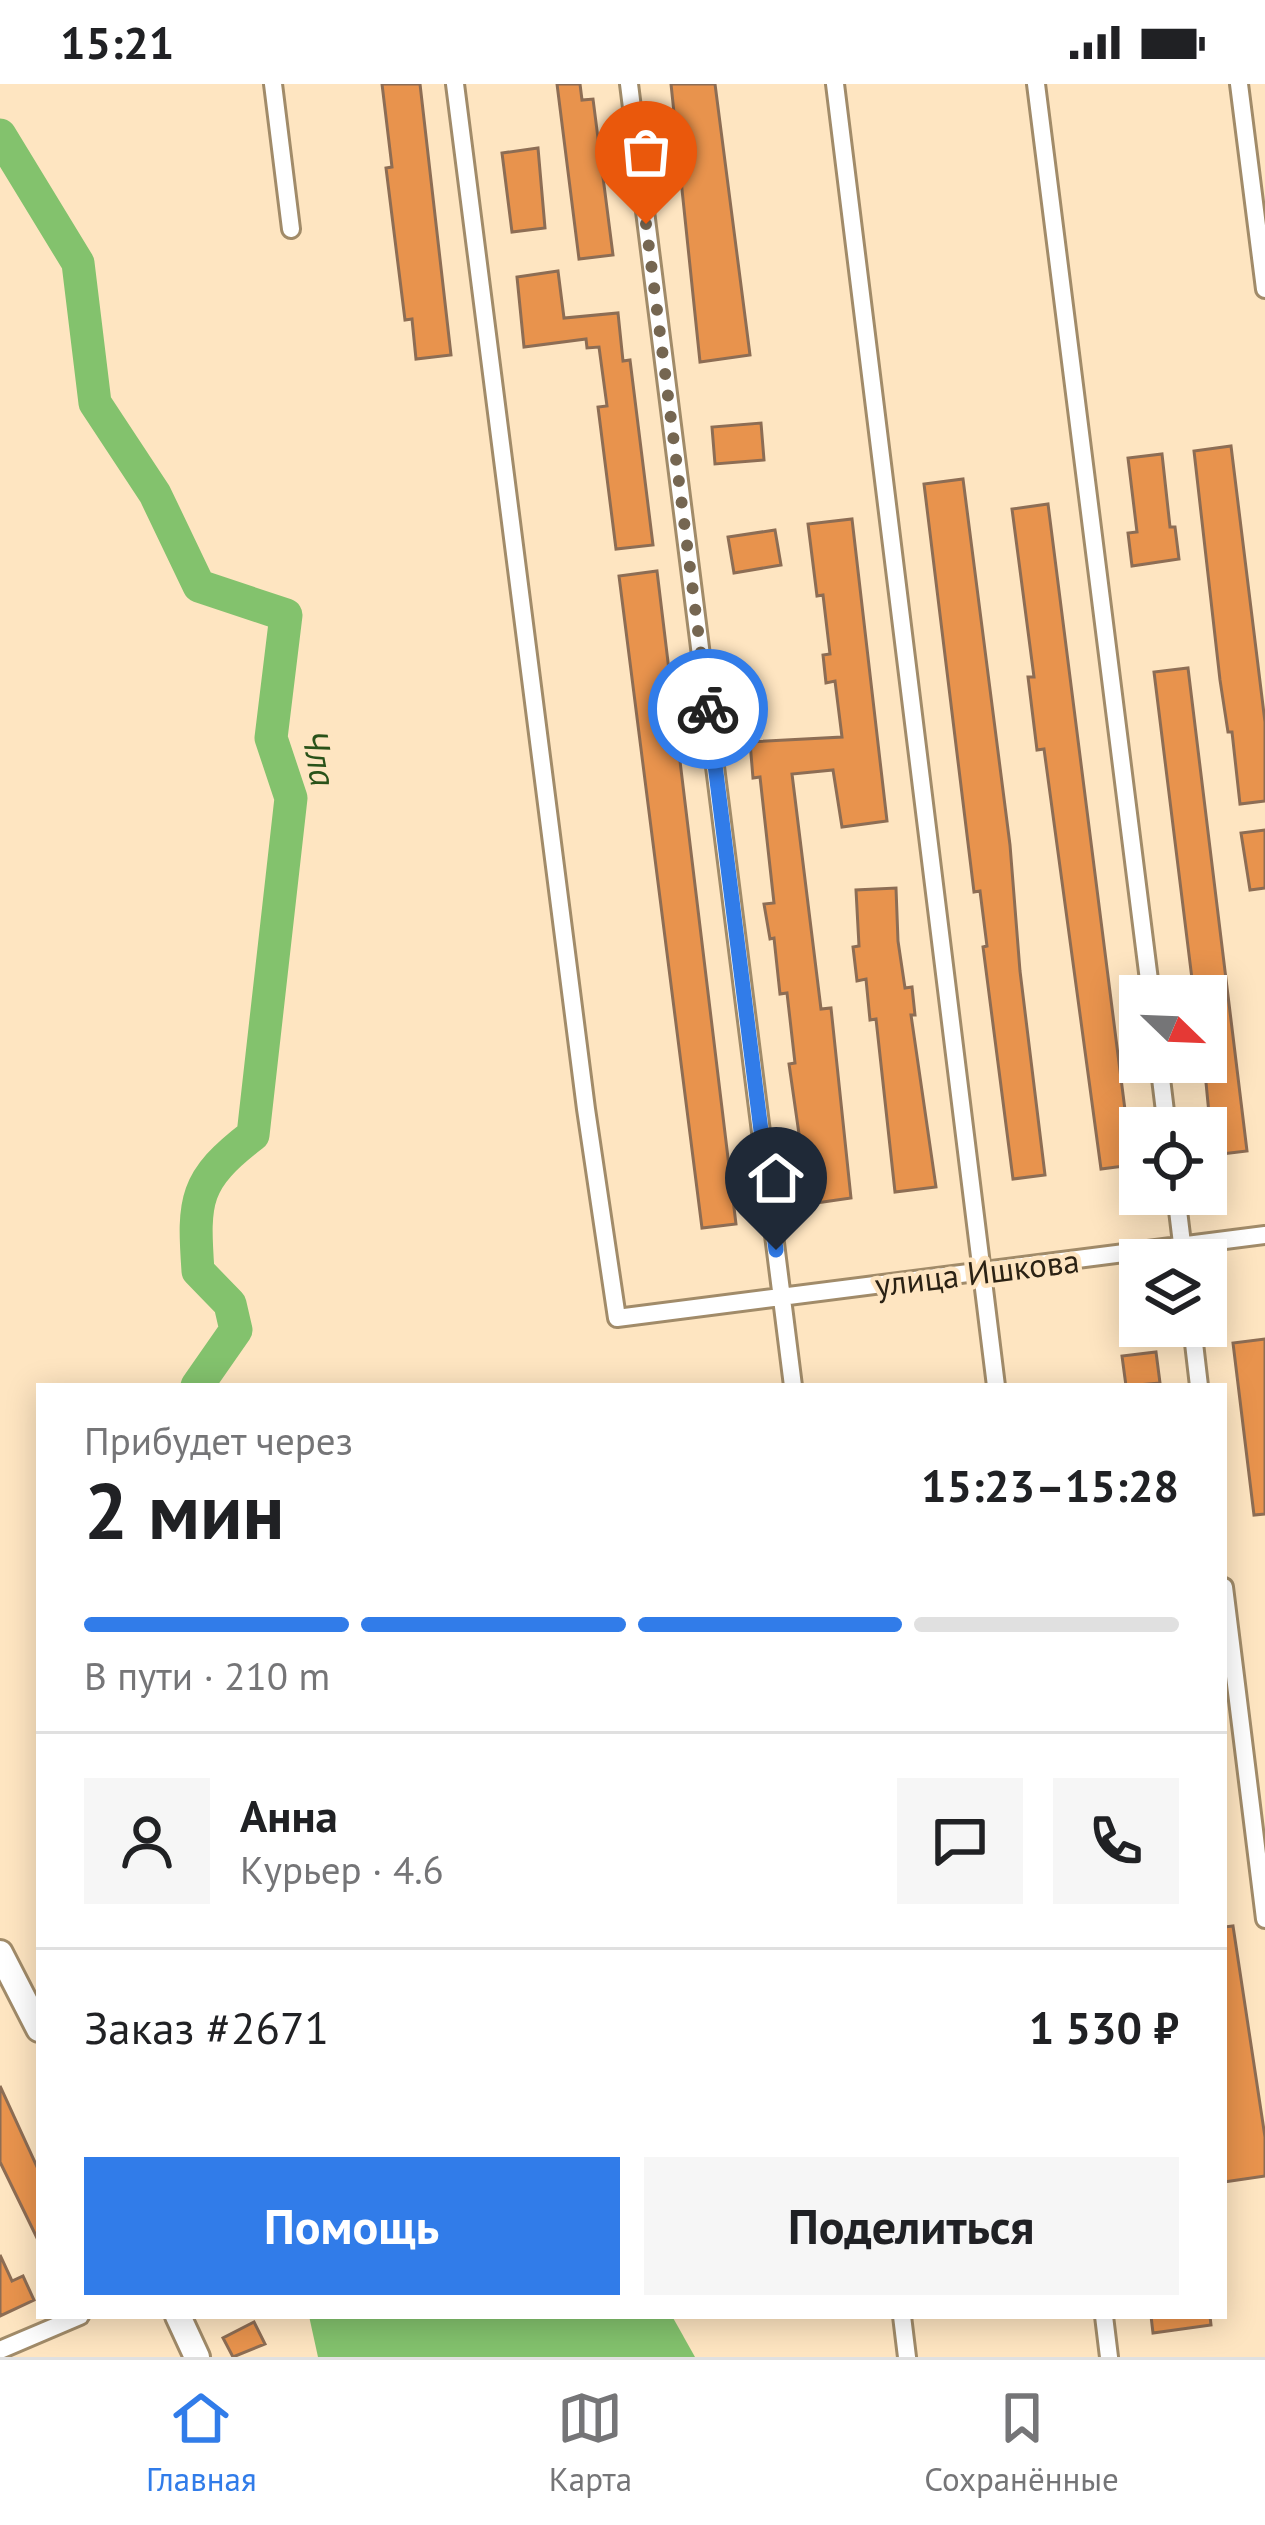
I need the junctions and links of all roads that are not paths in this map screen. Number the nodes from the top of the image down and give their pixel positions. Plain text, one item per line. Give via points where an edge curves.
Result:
1 (273, 84) edge
2 (455, 84) edge
3 (629, 84) edge
4 (836, 84) edge
5 (1036, 84) edge
6 (1239, 84) edge
7 (291, 229) dead end
8 (1265, 289) edge
9 (1147, 975) edge
10 (1265, 1235) edge
11 (1227, 1243) edge
12 (1119, 1258) edge
13 (983, 1272) junction
14 (782, 1296) junction
15 (1194, 1347) edge
16 (793, 1383) edge
17 (996, 1383) edge
18 (1199, 1383) edge
19 (1227, 1610) edge
20 (1265, 1919) edge
21 (0, 1953) edge
22 (36, 2023) edge
23 (74, 2319) edge
24 (179, 2319) edge
25 (902, 2319) edge
26 (1104, 2319) edge
27 (3, 2353) edge
28 (197, 2357) edge
29 (907, 2357) edge
30 (1109, 2357) edge

1 - 7 street
2 - 14 street, улица Ишкова via 617,1318
3 - 14 street
4 - 13 street
5 - 9 street
6 - 8 street
10 - 11 street, улица Ишкова
12 - 13 street, улица Ишкова
13 - 14 street, улица Ишкова
13 - 17 street
14 - 16 street
15 - 18 street
19 - 20 street
21 - 22 street
23 - 27 street
24 - 28 street
25 - 29 street
26 - 30 street

